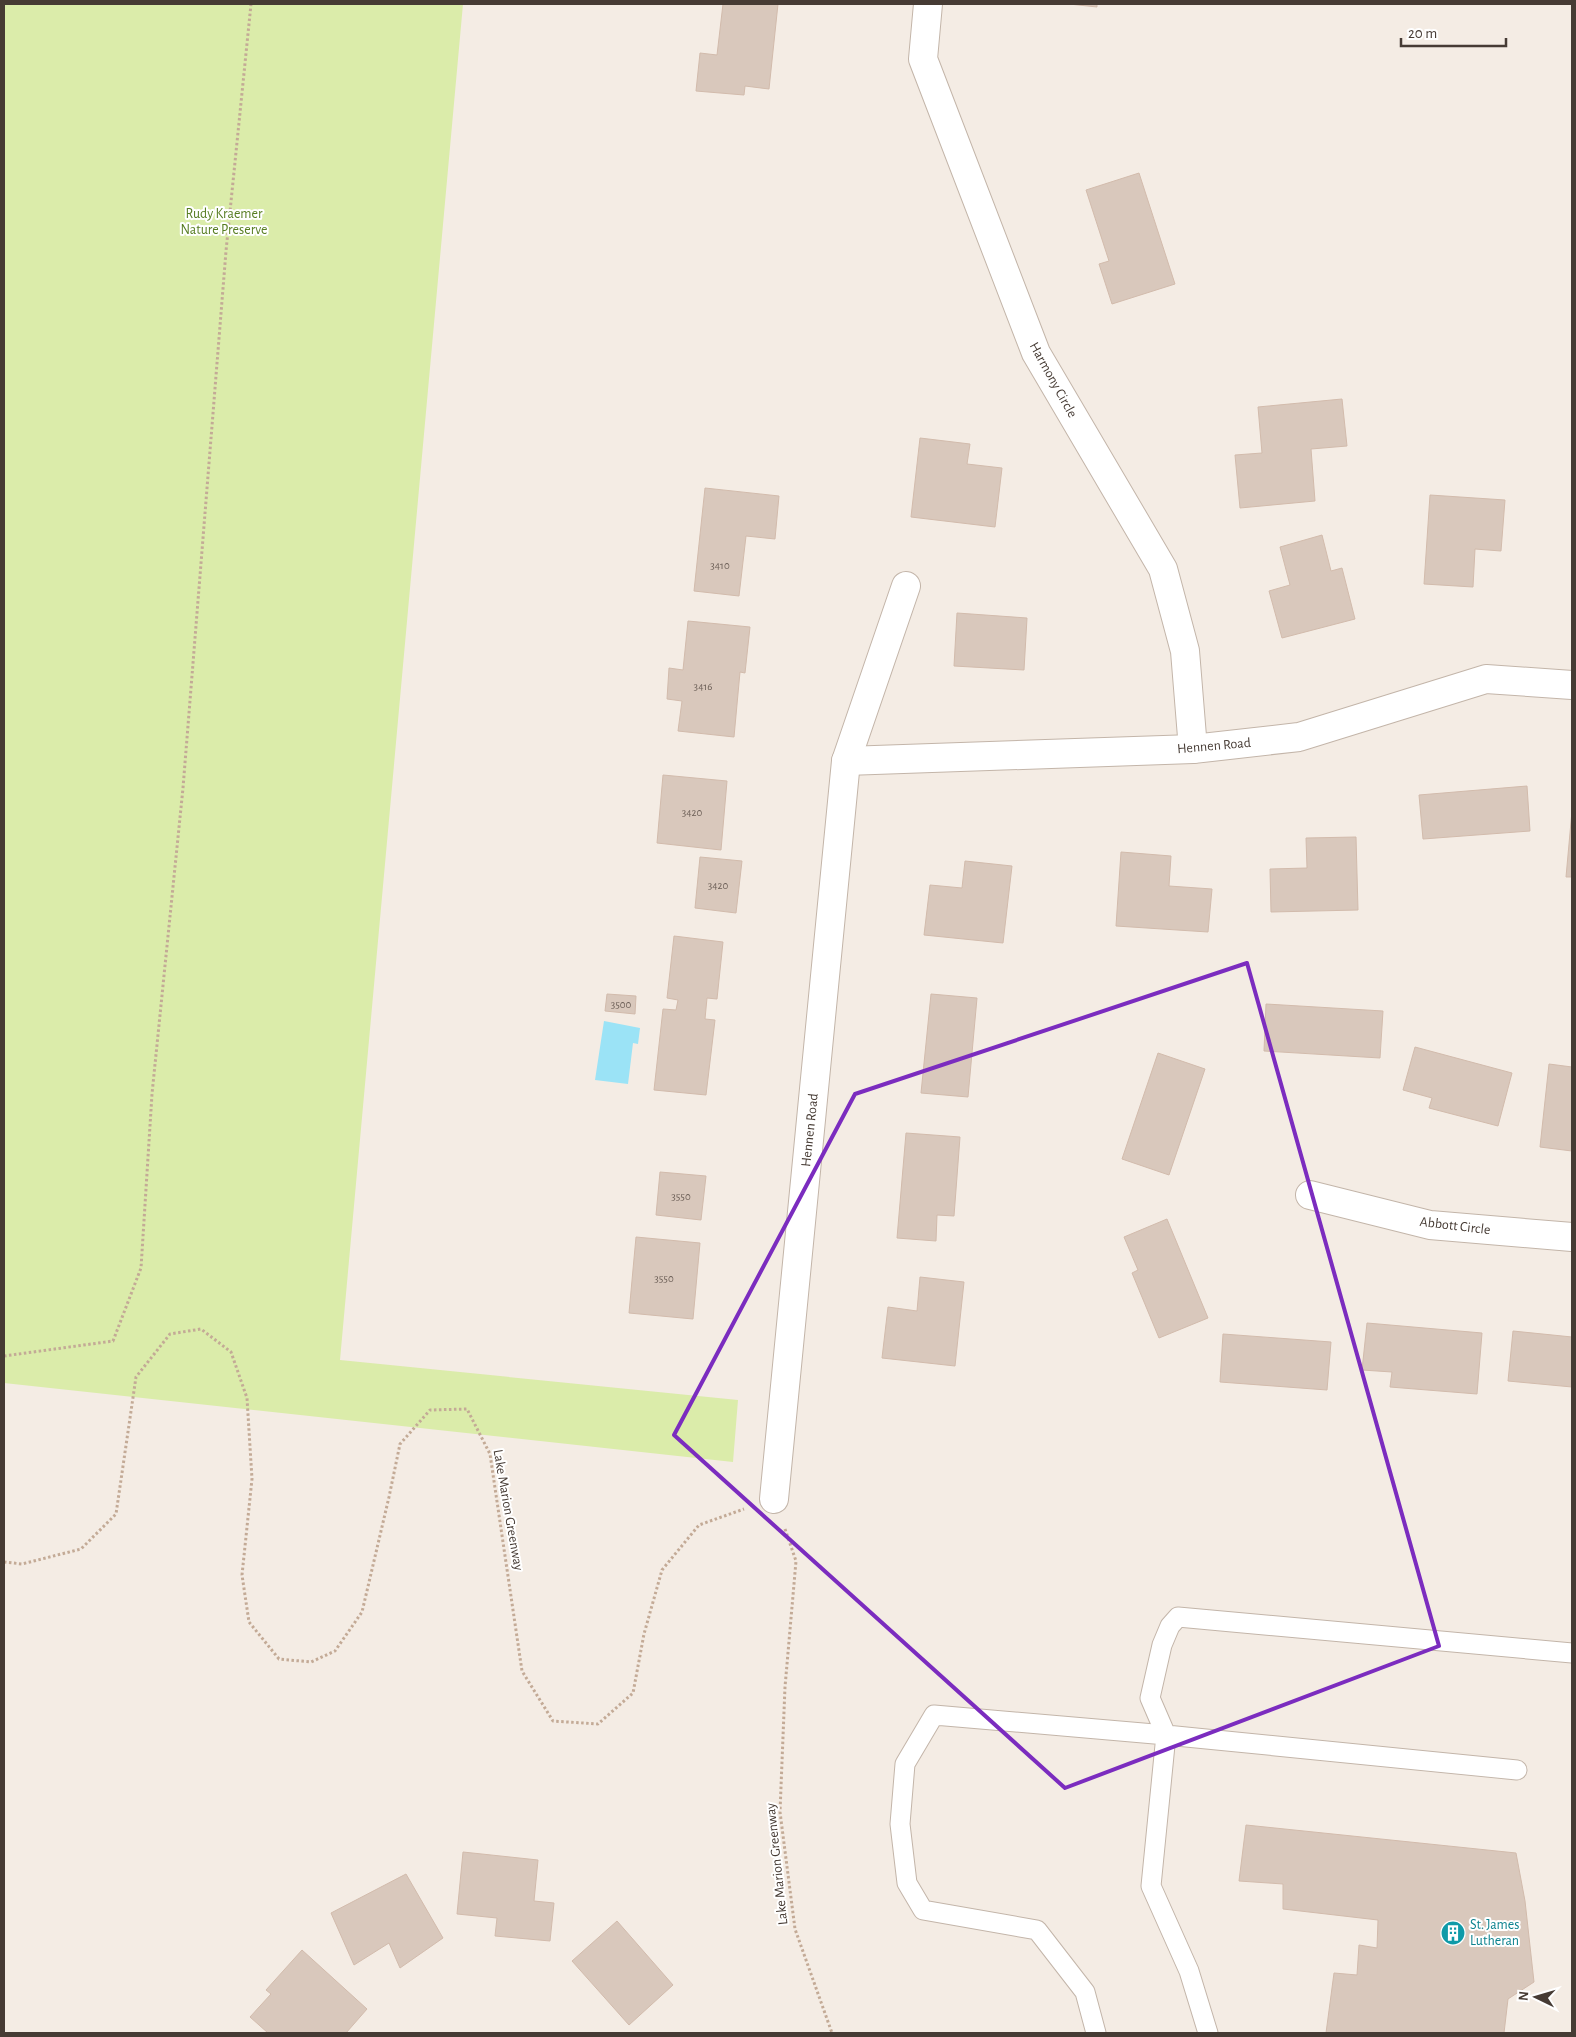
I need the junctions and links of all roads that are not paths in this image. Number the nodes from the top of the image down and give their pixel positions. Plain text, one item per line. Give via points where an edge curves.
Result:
1 (928, 4) edge
2 (906, 586) dead end
3 (1572, 685) edge
4 (1193, 749) junction
5 (846, 761) junction
6 (1310, 1196) dead end
7 (1572, 1237) edge
8 (774, 1498) road end
9 (1572, 1653) edge
10 (1166, 1736) junction
11 (1518, 1770) dead end
12 (1096, 2033) edge
13 (1208, 2033) edge

1 - 4 street, Harmony Circle via 923,59 1036,353 1163,569 1185,651
2 - 5 street, Hennen Road
3 - 4 street, Hennen Road via 1486,679 1299,737
4 - 5 street, Hennen Road
5 - 8 street, Hennen Road
6 - 7 street, Abbott Circle via 1430,1225
9 - 10 lane via 1178,1617 1162,1645 1150,1698
10 - 11 lane
10 - 12 lane via 934,1715 905,1764 900,1824 906,1883 923,1910 1037,1930 1085,1992
10 - 13 lane via 1151,1886 1188,1971

